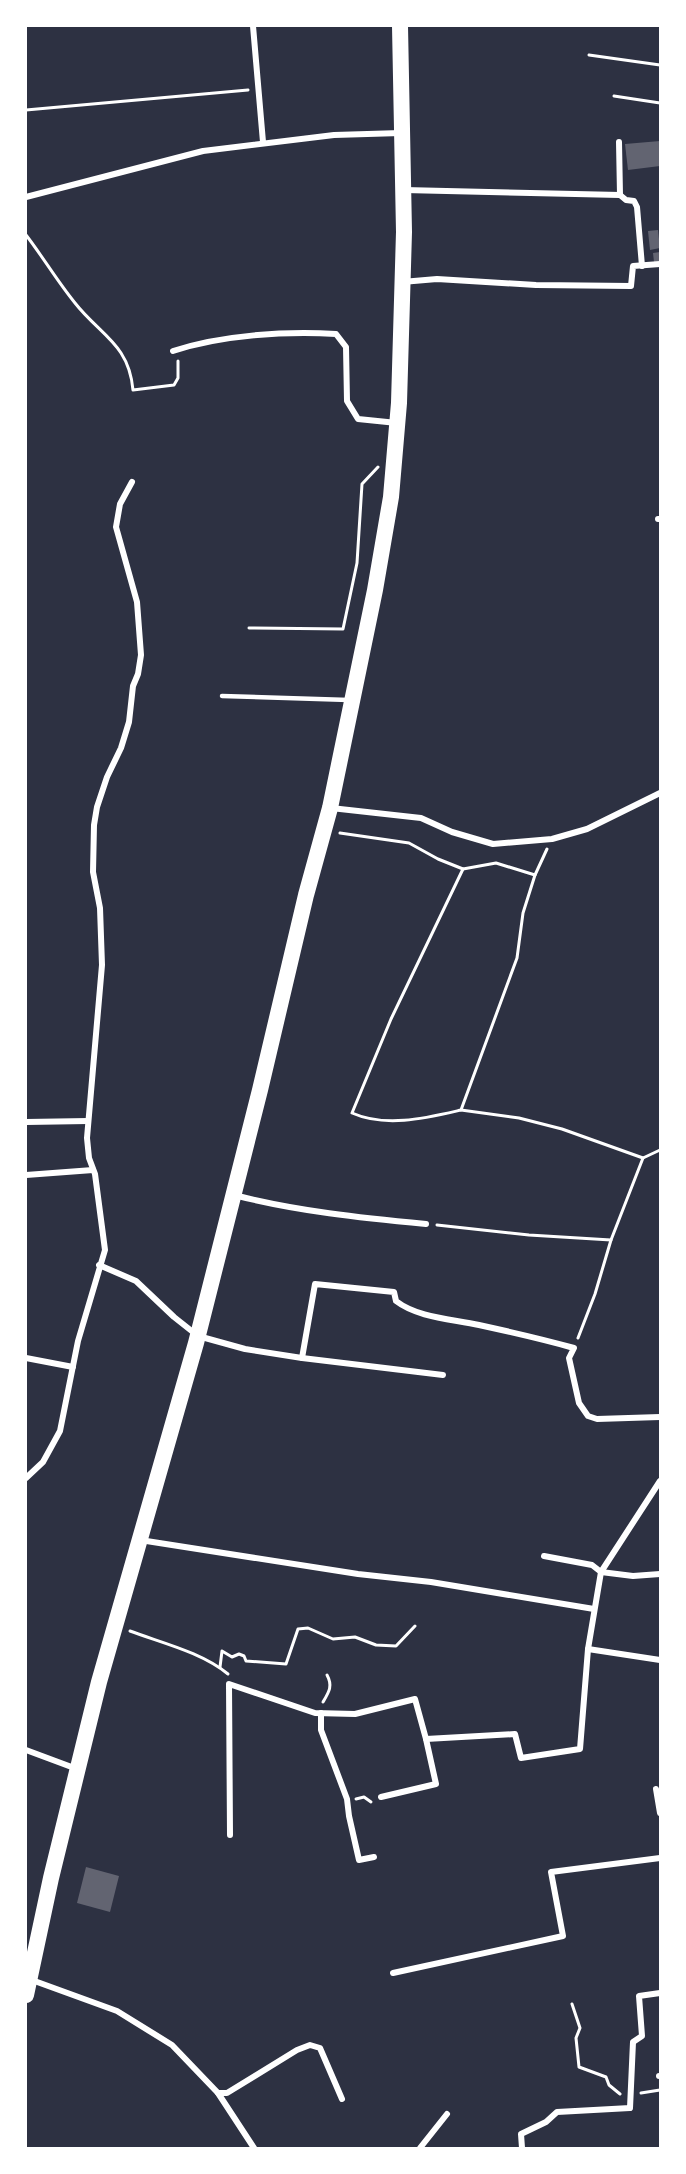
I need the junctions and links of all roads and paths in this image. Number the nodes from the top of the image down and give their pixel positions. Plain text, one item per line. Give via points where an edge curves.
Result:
1 (253, 26) edge
2 (400, 26) edge
3 (590, 55) dead end
4 (660, 65) edge
5 (259, 89) junction
6 (614, 96) dead end
7 (660, 103) edge
8 (26, 110) edge
9 (402, 133) junction
10 (263, 142) junction
11 (619, 142) dead end
12 (403, 190) junction
13 (620, 195) junction
14 (26, 197) edge
15 (26, 235) edge
16 (660, 264) edge
17 (642, 266) junction
18 (402, 282) junction
19 (173, 351) joint
20 (397, 423) junction
21 (380, 465) dead end
22 (132, 482) dead end
23 (249, 628) dead end
24 (222, 696) dead end
25 (353, 701) junction
26 (660, 793) edge
27 (330, 808) junction
28 (324, 830) junction
29 (552, 839) junction
30 (463, 869) junction
31 (535, 875) junction
32 (461, 1110) junction
33 (88, 1121) junction
34 (26, 1122) edge
35 (660, 1150) edge
36 (643, 1158) junction
37 (93, 1170) junction
38 (26, 1175) edge
39 (233, 1195) junction
40 (426, 1224) joint
41 (611, 1240) junction
42 (99, 1265) junction
43 (198, 1336) junction
44 (574, 1348) junction
45 (26, 1358) edge
46 (302, 1358) junction
47 (73, 1367) junction
48 (443, 1375) dead end
49 (660, 1417) edge
50 (26, 1478) edge
51 (660, 1481) edge
52 (140, 1540) junction
53 (544, 1557) dead end
54 (601, 1572) junction
55 (660, 1574) edge
56 (594, 1609) junction
57 (115, 1626) junction
58 (415, 1626) dead end
59 (588, 1649) junction
60 (660, 1660) edge
61 (220, 1667) junction
62 (327, 1675) dead end
63 (229, 1684) junction
64 (321, 1713) junction
65 (426, 1738) junction
66 (26, 1750) edge
67 (78, 1769) junction
68 (656, 1789) dead end
69 (381, 1797) joint
70 (348, 1806) junction
71 (660, 1814) edge
72 (230, 1834) dead end
73 (374, 1857) dead end
74 (660, 1858) edge
75 (393, 1973) dead end
76 (27, 1987) edge
77 (660, 1993) edge
78 (572, 2004) dead end
79 (660, 2090) edge
80 (218, 2093) junction
81 (631, 2093) junction
82 (342, 2099) dead end
83 (447, 2114) dead end
84 (254, 2148) edge
85 (420, 2148) edge
86 (522, 2148) edge

1 - 5 street
2 - 9 highway
3 - 4 path
5 - 8 path
5 - 10 street
6 - 7 path
9 - 10 street
9 - 12 highway
10 - 14 street via 203,151
11 - 13 street
12 - 13 street
12 - 18 highway
13 - 17 street via 634,201 637,207
15 - 19 path via 76,304 118,346 129,367 133,390 174,385 178,360
16 - 17 street
17 - 18 street via 633,266 631,286 437,279
18 - 20 highway
19 - 20 street via 200,342 302,332 336,334 346,348 347,401 357,419
20 - 25 highway via 391,497
21 - 23 path via 362,484 357,562 343,629
22 - 33 street via 120,504 116,527 137,602 141,655 129,722 107,777 94,825 93,872 100,908 102,965
24 - 25 lane
25 - 27 highway
26 - 29 street via 587,829
27 - 28 highway
27 - 29 street via 421,818 493,844
28 - 30 path via 409,843
28 - 39 highway
29 - 31 path
30 - 31 path via 496,863
30 - 32 path via 391,1019 352,1113 368,1120 418,1120
31 - 32 path via 523,913 517,958
32 - 36 path via 562,1129
33 - 34 street
33 - 37 street
35 - 36 path
36 - 41 path
37 - 38 street
37 - 42 street via 105,1250
39 - 40 street
39 - 43 highway
40 - 41 path
41 - 44 path
42 - 43 street via 136,1281
42 - 47 street
43 - 46 street
43 - 52 highway
44 - 46 street via 403,1307 394,1292 315,1284
44 - 49 street via 569,1359 579,1403 588,1416
45 - 47 street
46 - 48 street
47 - 50 street via 60,1431 43,1462
51 - 54 street
52 - 56 street
52 - 57 highway
53 - 54 street via 592,1565
54 - 55 street
54 - 56 street
56 - 59 street
57 - 61 path
57 - 67 highway
58 - 61 path via 396,1646 375,1645 355,1637 333,1640 308,1628 298,1629 286,1664 246,1661 244,1656 232,1657 222,1651
59 - 60 street
59 - 65 street via 580,1749 521,1758 515,1734
61 - 63 path via 229,1674
62 - 64 path via 331,1689 322,1702
63 - 64 street
63 - 72 street
64 - 65 street via 355,1714 414,1699
64 - 70 street via 321,1730
65 - 69 street via 436,1784
66 - 67 street
67 - 76 highway
68 - 71 street
69 - 70 path via 374,1804 364,1797 355,1799
70 - 73 street via 359,1860
74 - 75 street via 551,1872 563,1936
76 - 80 street via 117,2011 172,2045
77 - 81 street via 639,1996 642,2036 633,2042
78 - 81 path via 580,2028 576,2038 579,2067 606,2077 619,2094
79 - 81 path
80 - 82 street via 227,2093 297,2049 310,2045 320,2048
80 - 84 street
81 - 86 street via 630,2108 557,2112 522,2134
83 - 85 street

